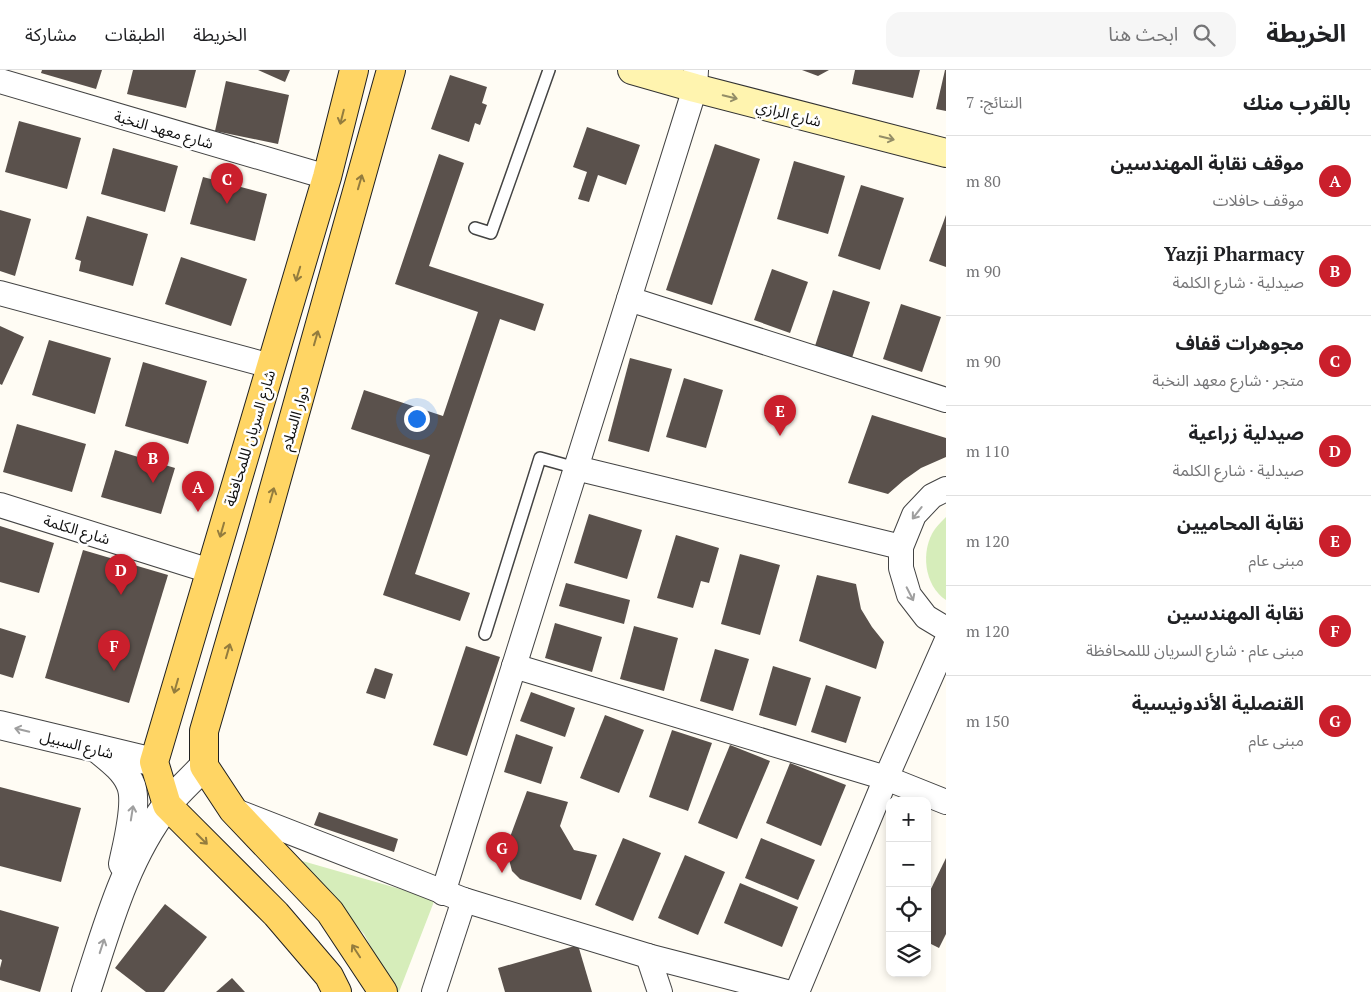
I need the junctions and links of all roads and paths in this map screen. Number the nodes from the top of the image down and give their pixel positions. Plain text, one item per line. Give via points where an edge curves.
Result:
1 (354, 70) edge
2 (391, 70) edge
3 (549, 70) edge
4 (632, 70) edge
5 (695, 79) edge
6 (0, 82) edge
7 (946, 153) edge
8 (327, 177) junction
9 (476, 228) dead end
10 (0, 293) edge
11 (629, 299) junction
12 (270, 366) junction
13 (946, 400) edge
14 (576, 468) junction
15 (946, 489) edge
16 (0, 506) edge
17 (901, 547) junction
18 (210, 571) junction
19 (946, 629) edge
20 (485, 634) dead end
21 (946, 642) edge
22 (514, 666) junction
23 (0, 725) edge
24 (98, 749) junction
25 (154, 762) junction
26 (204, 766) junction
27 (886, 778) junction
28 (946, 802) edge
29 (167, 805) junction
30 (233, 810) junction
31 (118, 895) junction
32 (454, 897) junction
33 (648, 956) junction
34 (86, 992) edge
35 (337, 992) edge
36 (383, 992) edge
37 (434, 992) edge
38 (660, 992) edge
39 (787, 992) edge
40 (797, 992) edge

1 -> 8 main road, شارع السريان لللمحافظة
26 -> 2 main road, دوار االسلام via 204,730
3 - 9 lane via 491,233
4 - 5 main road, شارع الرازي
5 -> 7 main road, شارع الرازي
5 - 11 street
6 - 8 street, شارع معهد النخبة
8 -> 12 main road, شارع السريان لللمحافظة
10 - 12 street
11 - 13 street
11 - 14 street
12 -> 18 main road, شارع السريان لللمحافظة
14 - 17 street
14 - 20 lane via 540,458
14 - 22 street
15 -> 17 street via 932,496 914,515
16 - 18 street, شارع الكلمة
17 -> 19 street via 901,568 909,595 926,617
18 -> 25 main road, شارع السريان لللمحافظة
21 - 27 street
22 - 27 street
22 - 32 street
24 -> 23 street, شارع السبيل
24 - 25 street, شارع السبيل
31 -> 24 street via 134,800 131,783 119,767
25 - 29 main road
26 - 29 street
26 - 30 main road
27 - 28 street
27 - 40 street
29 - 31 street via 141,845
29 -> 35 main road via 276,914 329,976
30 - 32 street
36 -> 30 main road via 330,912
34 -> 31 street
32 - 33 street
32 - 37 street
33 - 38 street
33 - 39 street

